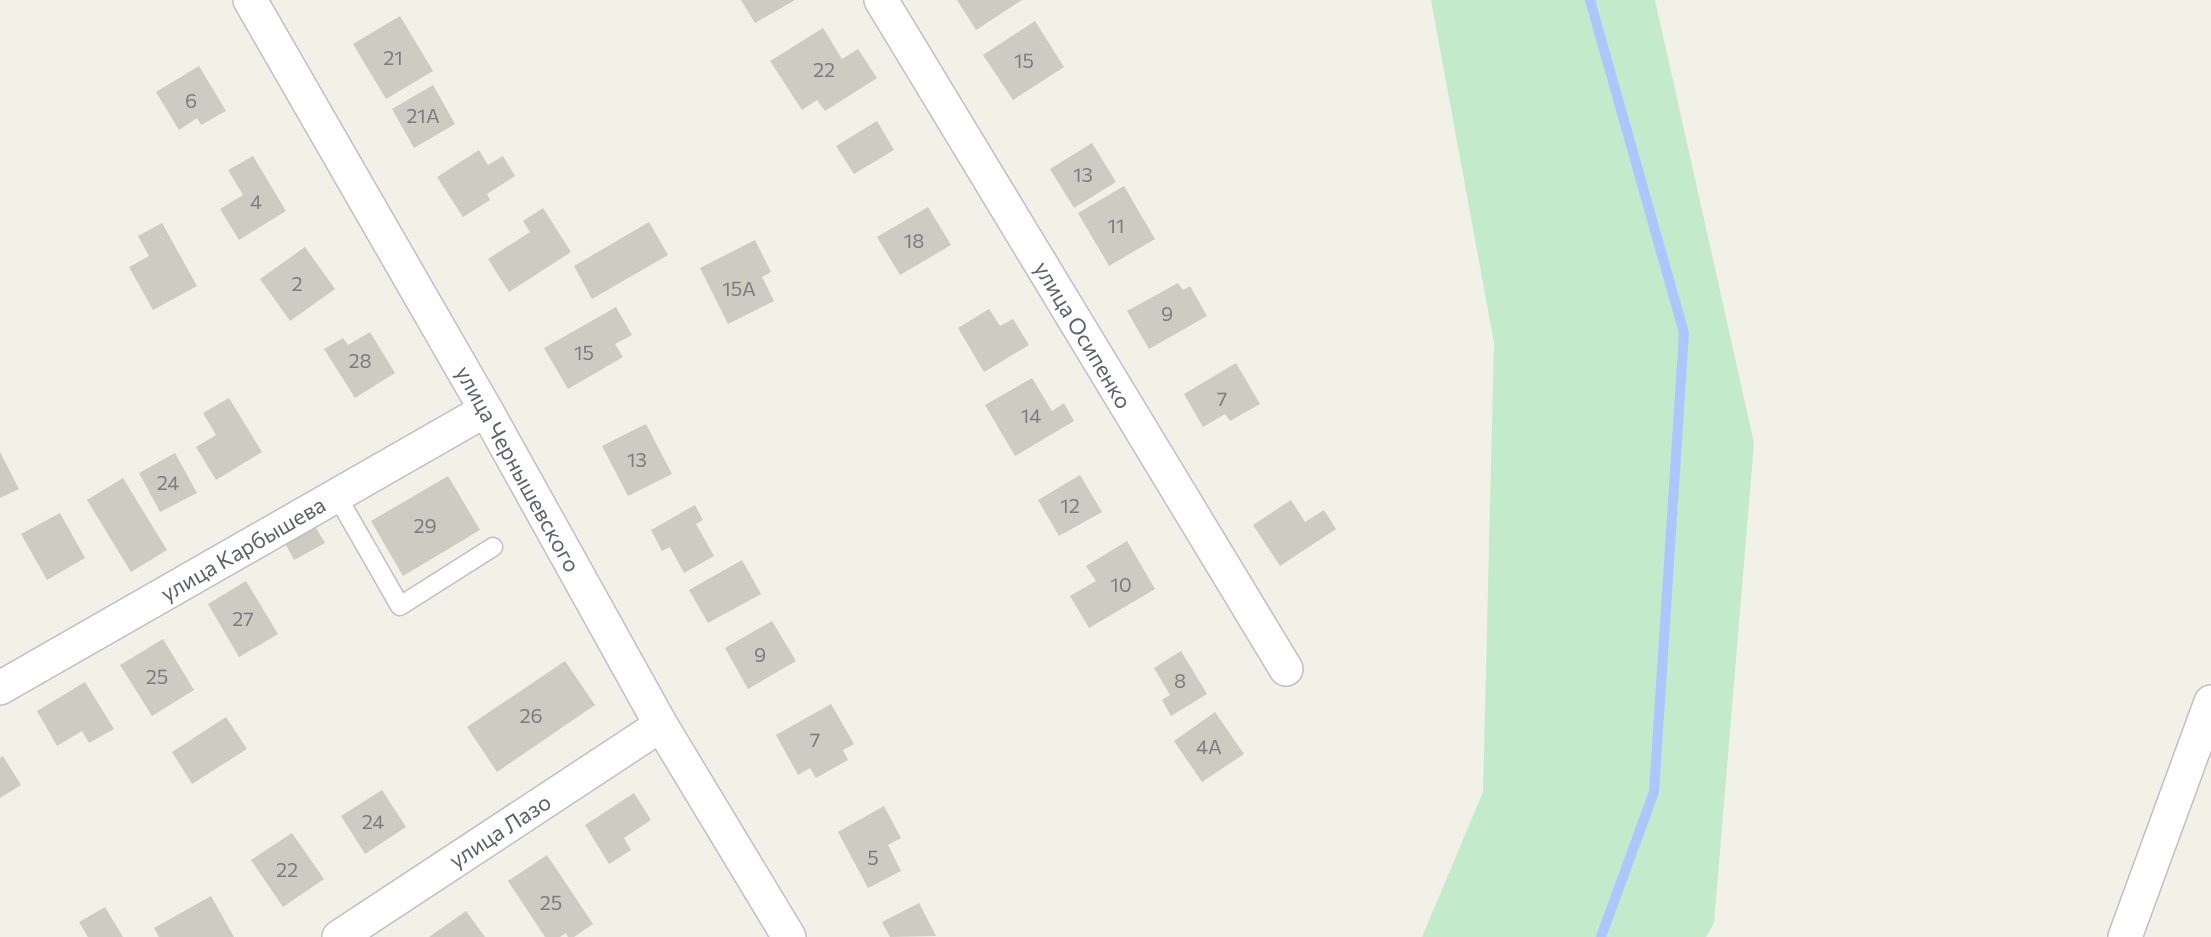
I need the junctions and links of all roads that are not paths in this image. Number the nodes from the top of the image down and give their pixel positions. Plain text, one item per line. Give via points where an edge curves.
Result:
1 (250, 0) edge
2 (881, 0) edge
3 (486, 410) junction
4 (337, 496) junction
5 (493, 547) dead end
6 (1286, 669) dead end
7 (0, 688) edge
8 (2211, 702) edge
9 (661, 725) junction
10 (339, 937) edge
11 (789, 937) edge
12 (2125, 937) edge

1 - 3 street, улица Чернышевского
2 - 6 street, улица Осипенко
3 - 4 street, улица Карбышева
3 - 9 street, улица Чернышевского
4 - 5 lane via 400,606
4 - 7 street, улица Карбышева
8 - 12 street
9 - 10 street, улица Лазо
9 - 11 street, улица Чернышевского

